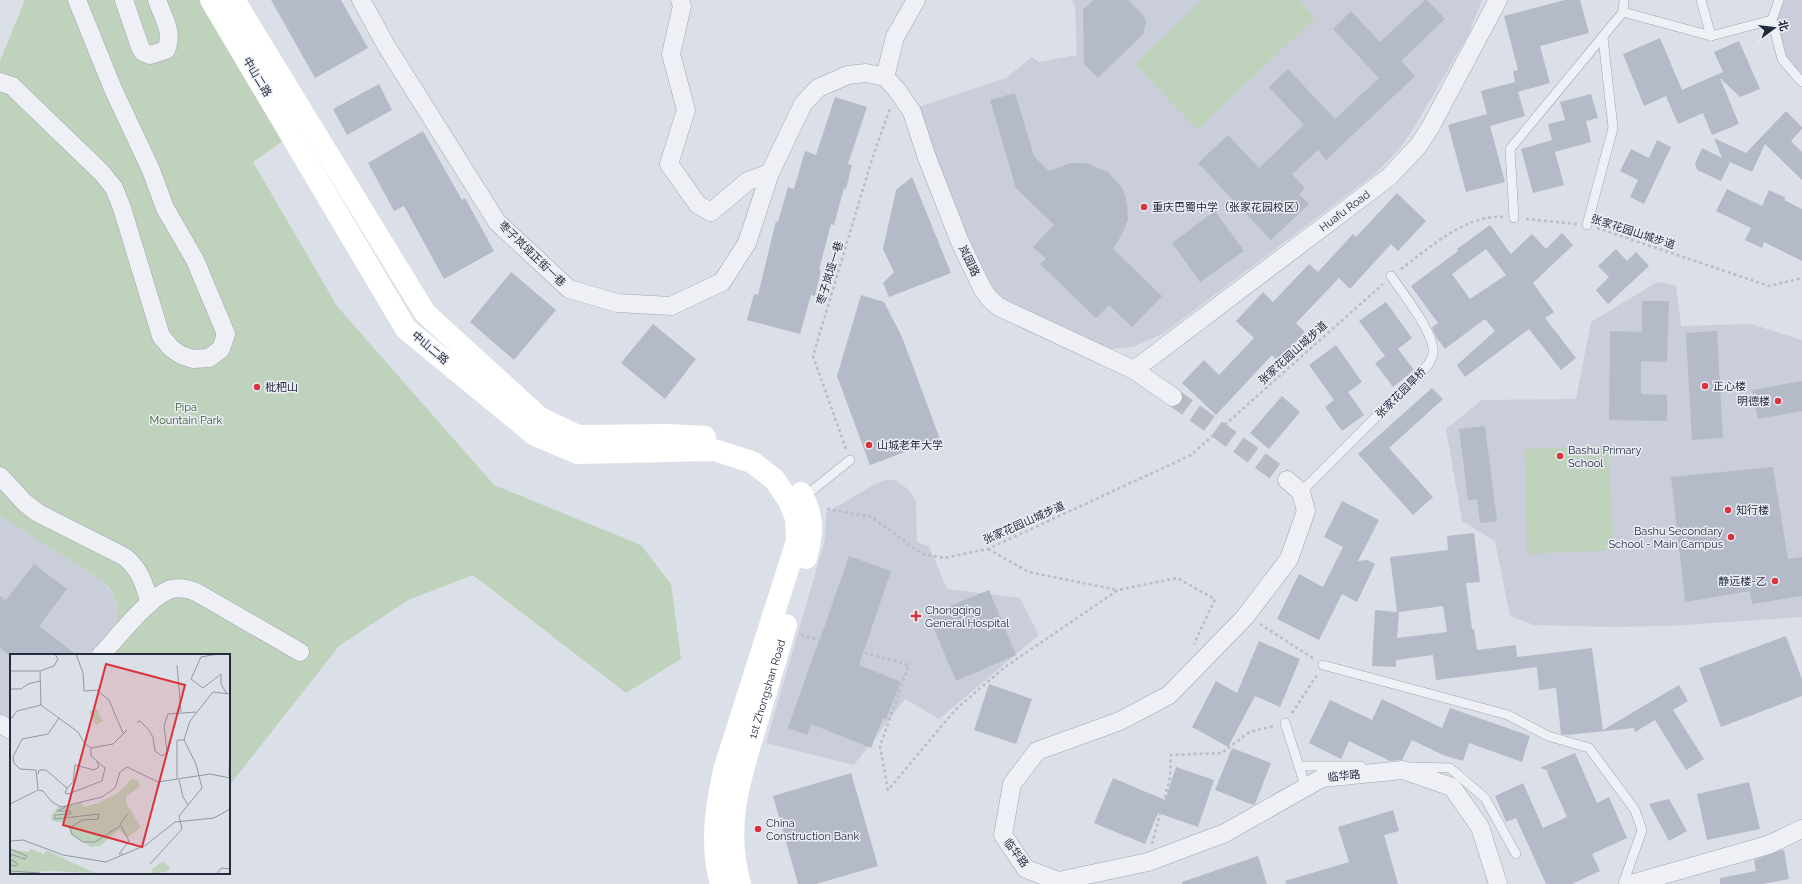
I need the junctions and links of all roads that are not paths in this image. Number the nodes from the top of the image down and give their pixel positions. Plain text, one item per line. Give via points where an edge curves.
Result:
1 (77, 0) edge
2 (124, 0) edge
3 (157, 0) edge
4 (211, 0) edge
5 (234, 0) edge
6 (362, 0) edge
7 (680, 0) edge
8 (916, 0) edge
9 (1498, 0) edge
10 (1624, 0) edge
11 (1701, 0) edge
12 (1779, 0) edge
13 (1623, 12) junction
14 (1772, 20) junction
15 (1711, 36) junction
16 (1602, 38) junction
17 (0, 82) edge
18 (1802, 82) edge
19 (891, 84) junction
20 (770, 173) junction
21 (1514, 218) road end
22 (1587, 225) road end
23 (1391, 276) road end
24 (1134, 370) junction
25 (1173, 397) tunnel mouth
26 (850, 460) road end
27 (0, 476) edge
28 (1286, 480) tunnel mouth
29 (1301, 492) junction
30 (800, 501) junction
31 (150, 603) junction
32 (300, 652) dead end
33 (102, 654) edge
34 (1323, 665) road end
35 (1286, 723) road end
36 (0, 724) edge
37 (10, 729) edge
38 (1299, 766) junction
39 (1306, 788) junction
40 (1802, 829) edge
41 (1516, 854) dead end
42 (721, 884) edge
43 (740, 884) edge
44 (1498, 884) edge
45 (1623, 884) edge
46 (1631, 884) edge

1 - 17 street via 165,208 195,260 226,334 221,349 209,358 193,359 171,348 161,336 114,188 102,173 12,86
2 - 3 street via 140,47 143,52 150,55 166,50 170,41
4 - 30 main road, 中山二路 via 406,329 535,435 578,452 714,450 752,462
5 - 30 main road, 中山二路 via 425,313 540,418 578,436 669,435 731,440 769,457 791,476
6 - 20 street, 枣子岚垭正街一巷 via 387,47 497,222 569,290 617,304 671,306 722,282 747,243
7 - 20 street via 682,6 671,54 686,110 669,164 698,205 711,212 748,181
8 - 19 street via 895,37
9 - 24 street, Huafu Road via 1431,126 1405,161 1389,177
10 - 13 lane
11 - 15 lane
12 - 14 lane
13 - 15 lane
13 - 16 lane
14 - 15 lane
14 - 18 lane via 1782,59
16 - 21 lane via 1510,149
16 - 22 lane via 1613,128
19 - 20 street, 枣子岚垭正街一巷 via 866,73 848,75 818,88 803,104
19 - 24 street, 岚园路 via 912,112 960,242 983,290 990,299 999,307
23 - 29 lane, 张家花园旱桥 via 1426,328 1432,341 1433,354 1428,365
24 - 25 street, 岚园路
26 - 30 lane
27 - 31 street via 38,513 125,557 141,576
28 - 29 street
29 - 39 street, 临华路 via 1306,511 1289,558 1246,616 1169,695 1120,721 1037,751 1012,784 1003,835 1026,870 1058,881 1148,862 1224,833
30 - 42 main road, 1st Zhongshan Road via 796,518 797,541 724,770 714,835 716,868
30 - 43 main road, 1st Zhongshan Road via 812,525 812,535 735,802 732,830 735,865
31 - 32 street via 170,590 184,588 196,592
31 - 33 street
34 - 45 lane via 1508,715 1548,736 1589,748 1635,810 1642,830
35 - 38 lane
36 - 37 street
38 - 39 lane
38 - 41 lane via 1450,768 1485,798
39 - 44 street, 临华路 via 1322,778 1403,770 1452,787 1480,827
40 - 46 street via 1768,845

